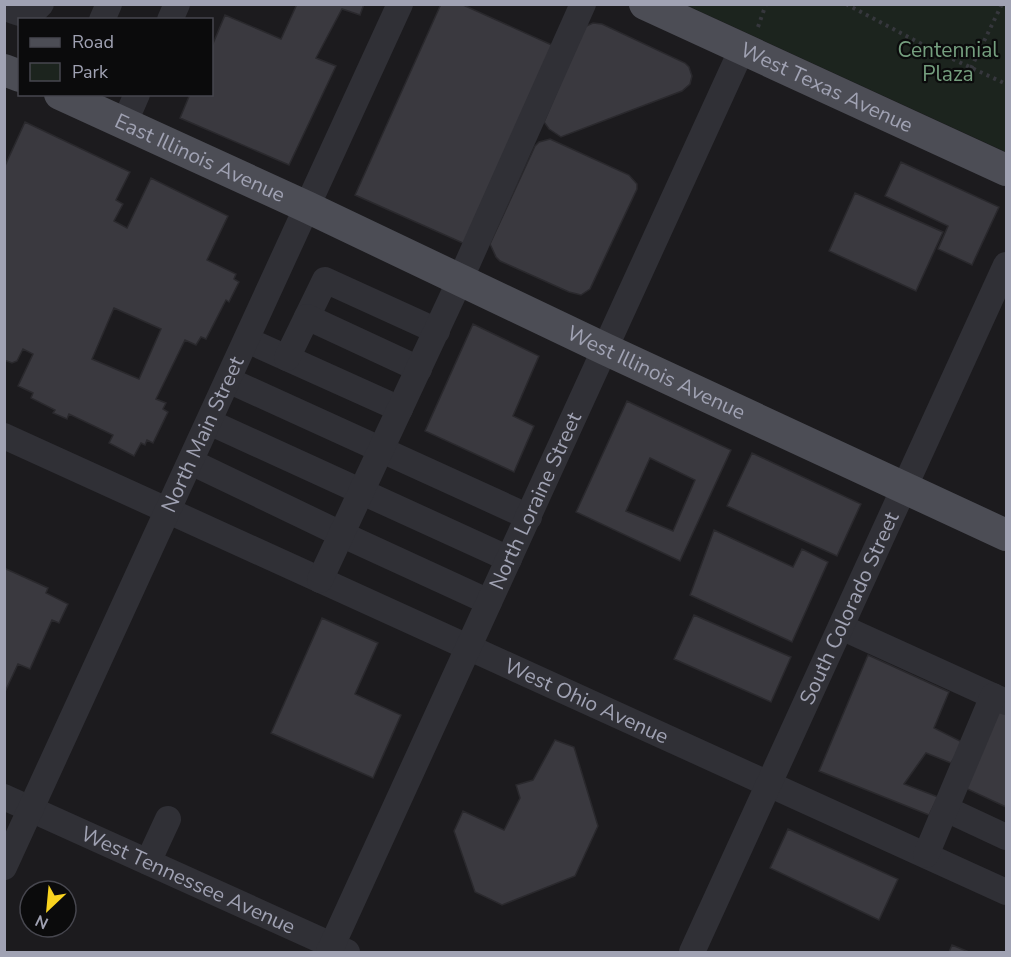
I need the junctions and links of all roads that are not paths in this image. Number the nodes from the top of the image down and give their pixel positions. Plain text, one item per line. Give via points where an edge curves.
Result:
1 (109, 4) edge
2 (177, 4) edge
3 (400, 4) edge
4 (583, 4) edge
5 (645, 4) edge
6 (4, 7) edge
7 (37, 9) edge
8 (103, 18) edge
9 (171, 18) edge
10 (750, 38) junction
11 (65, 96) edge
12 (136, 96) edge
13 (124, 124) junction
14 (1006, 170) edge
15 (307, 207) junction
16 (1006, 265) edge
17 (460, 280) junction
18 (307, 317) junction
19 (437, 331) junction
20 (247, 340) junction
21 (605, 349) junction
22 (287, 358) junction
23 (418, 369) junction
24 (228, 380) junction
25 (400, 409) junction
26 (209, 422) junction
27 (4, 436) edge
28 (381, 449) junction
29 (191, 462) junction
30 (905, 488) junction
31 (361, 492) junction
32 (168, 511) junction
33 (529, 517) junction
34 (341, 534) junction
35 (1006, 535) edge
36 (509, 559) junction
37 (320, 580) junction
38 (489, 602) junction
39 (841, 627) junction
40 (469, 647) junction
41 (1000, 699) edge
42 (769, 784) junction
43 (4, 797) edge
44 (946, 808) junction
45 (30, 809) junction
46 (168, 819) dead end
47 (1006, 837) edge
48 (926, 855) junction
49 (148, 862) junction
50 (4, 867) edge
51 (1006, 892) edge
52 (336, 950) edge
53 (692, 952) edge

1 - 8 street
2 - 9 street
3 - 15 street, North Main Street
4 - 17 street
5 - 10 main road, West Texas Avenue
6 - 7 street via 22,14
10 - 14 main road, West Texas Avenue
10 - 21 street, North Loraine Street
11 - 13 main road, East Illinois Avenue
12 - 13 street
13 - 15 main road, East Illinois Avenue
15 - 17 main road, West Illinois Avenue
15 - 20 street, North Main Street
16 - 30 street, South Colorado Street
17 - 19 street
17 - 21 main road, West Illinois Avenue
18 - 19 street via 325,280
18 - 22 street
18 - 23 street
19 - 23 street
20 - 22 street
20 - 24 street, North Main Street
21 - 30 main road, West Illinois Avenue
21 - 33 street, North Loraine Street
22 - 25 street
23 - 25 street
24 - 26 street, North Main Street
24 - 28 street
25 - 28 street
26 - 29 street, North Main Street
26 - 31 street
27 - 32 street, West Ohio Avenue
28 - 31 street
28 - 33 street
29 - 32 street, North Main Street
29 - 34 street
30 - 35 main road, West Illinois Avenue
30 - 39 street, South Colorado Street
31 - 34 street
31 - 36 street
32 - 37 street, West Ohio Avenue
32 - 45 street, North Main Street
33 - 36 street, North Loraine Street
34 - 37 street
34 - 38 street
36 - 38 street, North Loraine Street
37 - 40 street, West Ohio Avenue
38 - 40 street, North Loraine Street
39 - 41 street
39 - 42 street, South Colorado Street
40 - 42 street, West Ohio Avenue
40 - 52 street, North Loraine Street
41 - 44 street
42 - 48 street, West Ohio Avenue
42 - 53 street, South Colorado Street
43 - 45 street, West Tennessee Avenue
44 - 47 street
44 - 48 street
45 - 49 street, West Tennessee Avenue
45 - 50 street, North Main Street
46 - 49 street
48 - 51 street, West Ohio Avenue
49 - 52 street, West Tennessee Avenue

